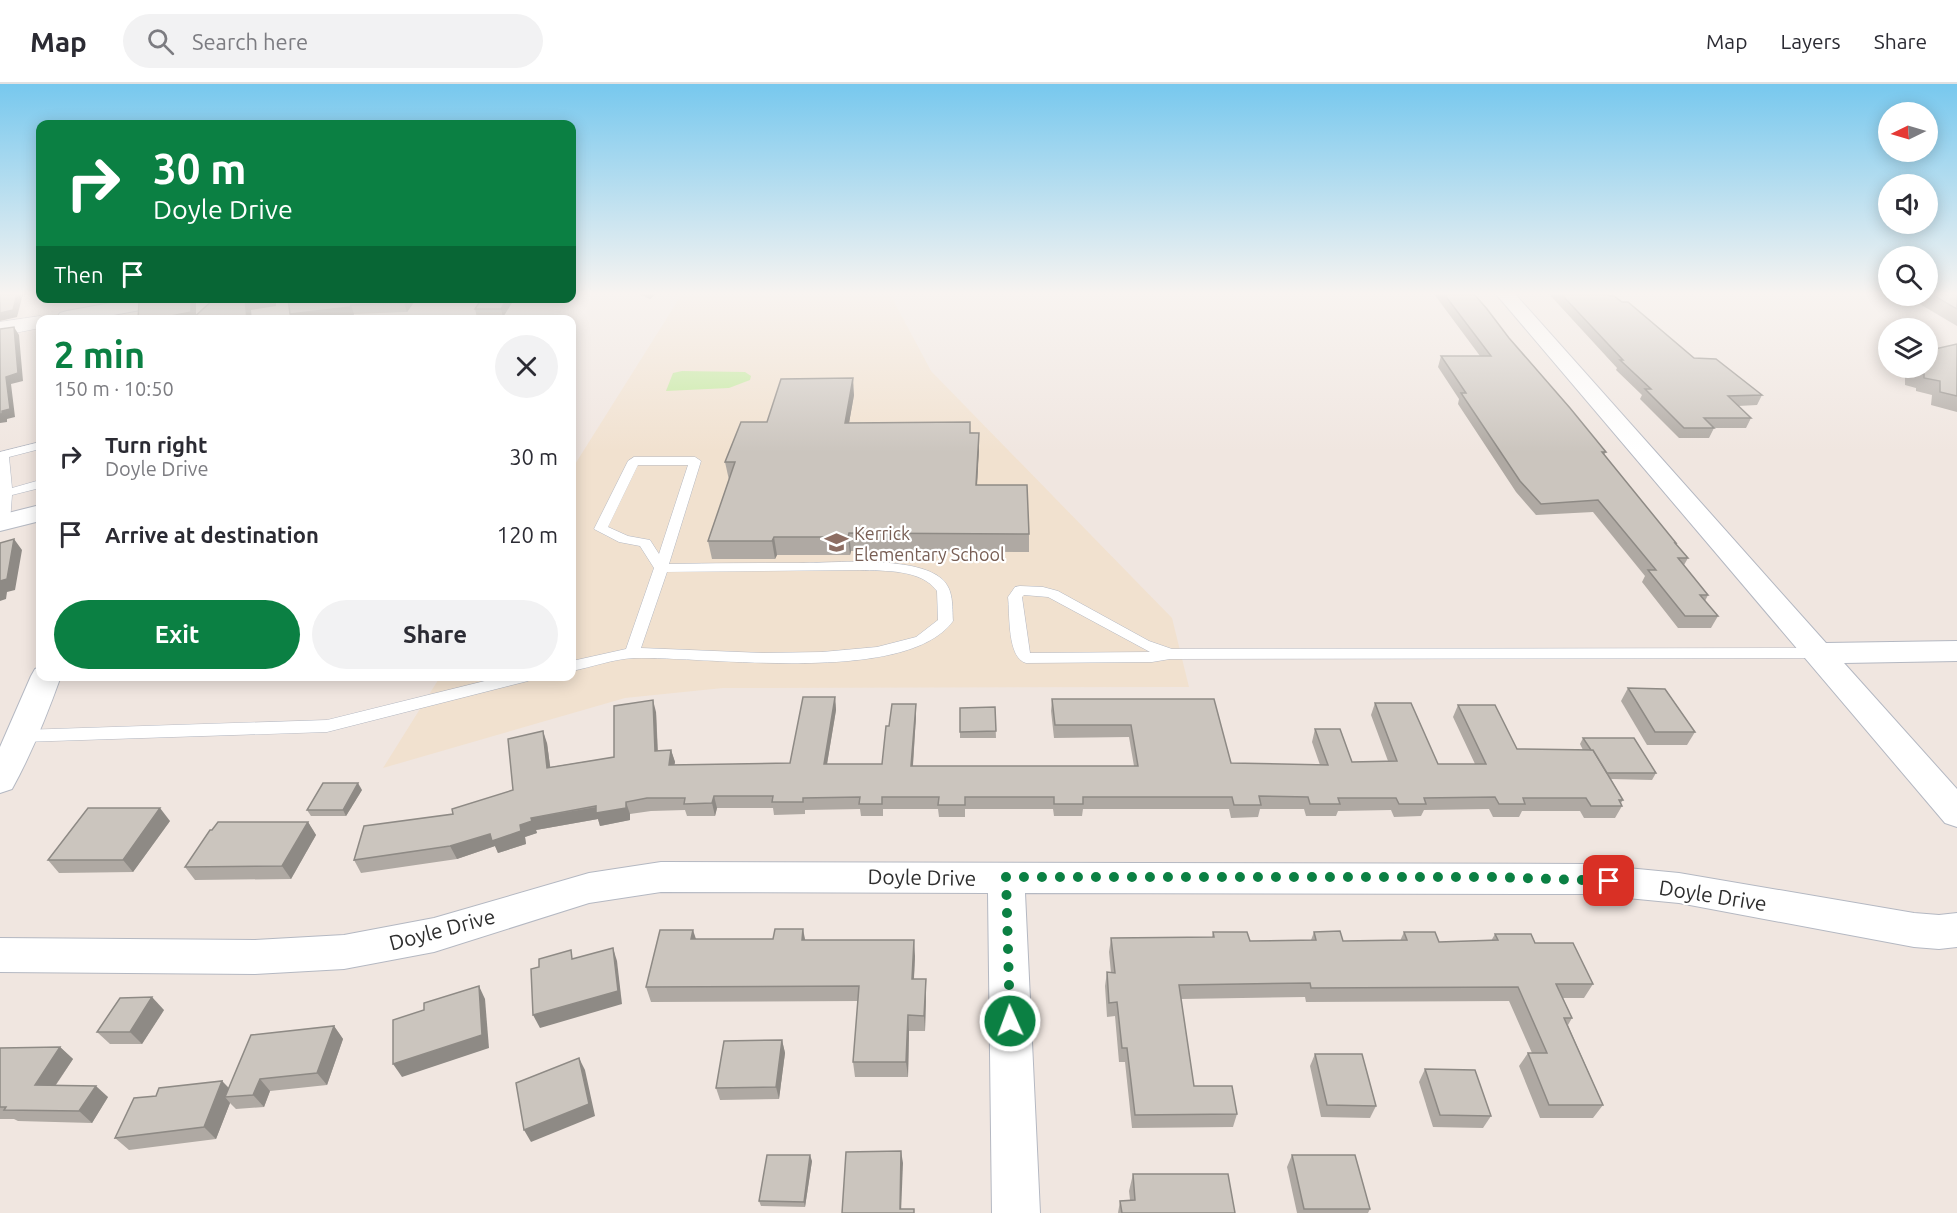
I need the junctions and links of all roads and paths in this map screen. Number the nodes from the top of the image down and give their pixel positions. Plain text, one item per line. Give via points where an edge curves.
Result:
1 (1551, 347) edge
2 (36, 447) edge
3 (2, 456) edge
4 (36, 485) edge
5 (6, 493) junction
6 (36, 514) edge
7 (1, 523) edge
8 (661, 568) junction
9 (1957, 651) edge
10 (632, 653) junction
11 (1819, 653) junction
12 (1170, 654) junction
13 (576, 665) edge
14 (43, 681) edge
15 (508, 681) edge
16 (22, 736) junction
17 (0, 780) edge
18 (1957, 813) edge
19 (1006, 877) junction
20 (1957, 930) edge
21 (0, 955) edge
22 (1016, 1213) edge

1 - 11 street
2 - 3 lane
3 - 5 lane
4 - 5 lane
5 - 7 lane
6 - 7 street
8 - 8 lane via 692,472 695,461 633,461 601,529 645,543
8 - 10 lane
8 - 10 lane via 901,569 927,575 940,584 949,603 947,617 939,631 922,641 885,653 829,658
9 - 11 street
10 - 13 lane
11 - 12 lane
11 - 18 street
12 - 12 lane via 1053,594 1016,592 1021,654 1026,658
14 - 16 street
15 - 16 lane via 327,726
16 - 17 street
19 - 20 street, Doyle Drive via 1586,879 1679,888 1914,930
19 - 21 street, Doyle Drive via 661,877 589,888 434,935 344,952 255,957
19 - 22 street

